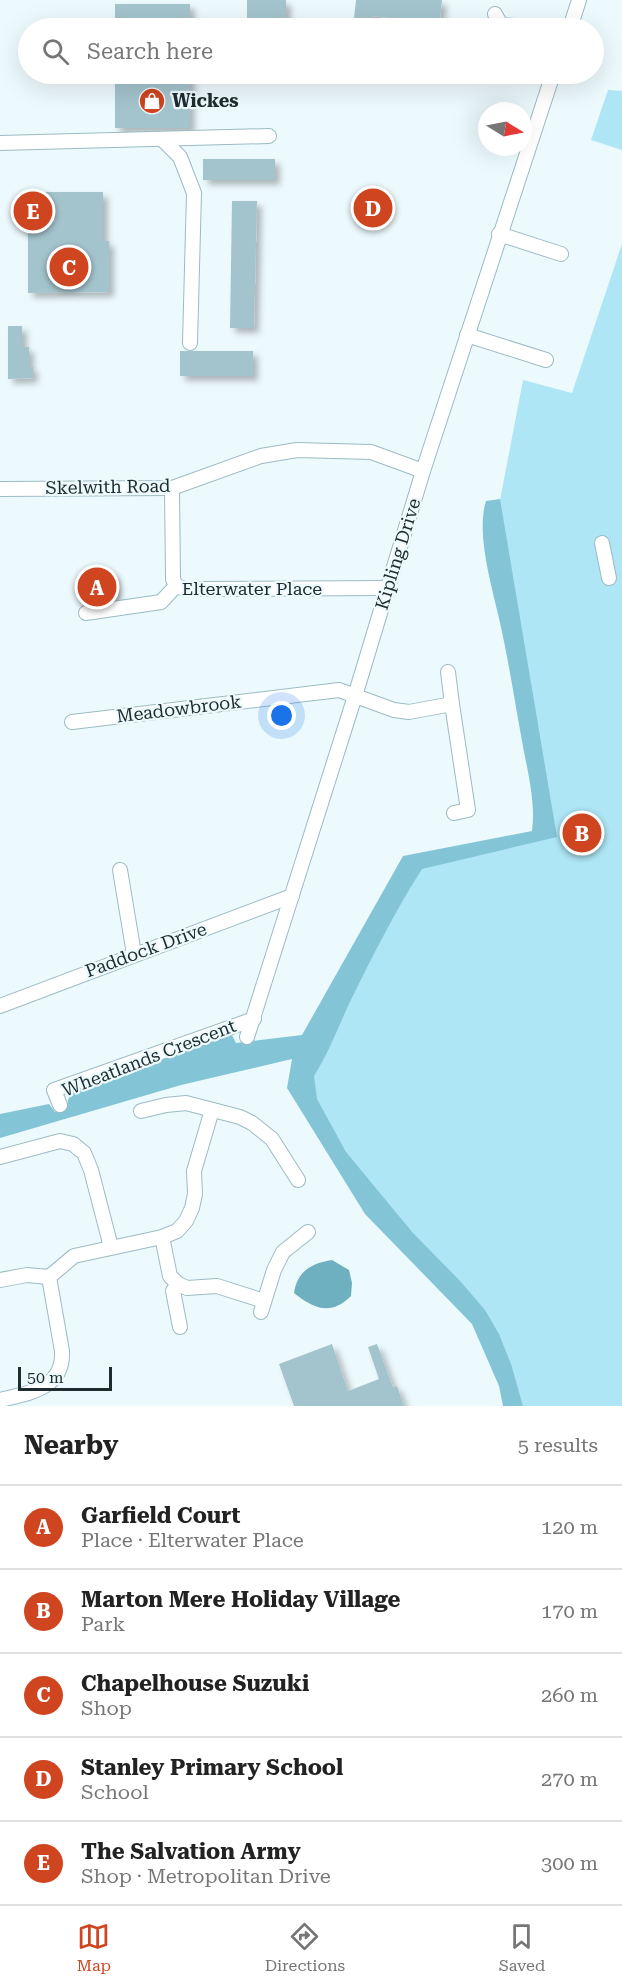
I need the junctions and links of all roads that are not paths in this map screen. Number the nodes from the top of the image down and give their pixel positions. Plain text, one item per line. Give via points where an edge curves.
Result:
1 (579, 0) edge
2 (573, 18) edge
3 (550, 84) edge
4 (269, 136) dead end
5 (163, 140) junction
6 (0, 143) edge
7 (500, 234) junction
8 (561, 254) dead end
9 (466, 335) junction
10 (190, 343) dead end
11 (546, 360) dead end
12 (423, 471) junction
13 (172, 488) junction
14 (0, 489) edge
15 (602, 543) dead end
16 (609, 578) dead end
17 (176, 586) junction
18 (388, 588) junction
19 (86, 613) dead end
20 (452, 677) dead end
21 (355, 696) junction
22 (452, 704) junction
23 (72, 723) dead end
24 (454, 813) dead end
25 (120, 870) dead end
26 (292, 896) junction
27 (134, 954) junction
28 (0, 1006) edge
29 (254, 1019) junction
30 (247, 1036) dead end
31 (60, 1105) dead end
32 (212, 1110) junction
33 (141, 1111) dead end
34 (0, 1157) edge
35 (298, 1180) dead end
36 (308, 1232) dead end
37 (162, 1237) junction
38 (111, 1247) junction
39 (49, 1277) junction
40 (0, 1280) edge
41 (178, 1284) junction
42 (180, 1327) dead end
43 (0, 1400) edge

1 - 2 street
3 - 7 street, Kipling Drive
4 - 5 street
5 - 6 street
5 - 10 street via 180,157 194,193
7 - 8 street
7 - 9 street, Kipling Drive
9 - 11 street
9 - 12 street, Kipling Drive
12 - 13 street, Skelwith Road via 371,452 297,450 261,456
12 - 18 street, Kipling Drive
13 - 14 street, Skelwith Road
13 - 17 street
15 - 16 street
17 - 18 street, Elterwater Place
17 - 19 street, Elterwater Place via 161,602
18 - 21 street, Kipling Drive
20 - 22 street
21 - 22 street, Meadowbrook via 408,712
21 - 23 street, Meadowbrook via 339,690
21 - 26 street, Kipling Drive
22 - 24 street via 468,810
25 - 27 street
26 - 27 street, Paddock Drive
26 - 29 street, Kipling Drive
27 - 28 street, Paddock Drive
29 - 30 street, Kipling Drive
29 - 31 street, Wheatlands Crescent via 54,1090
32 - 33 street via 186,1102
32 - 35 street via 240,1117 262,1130
32 - 37 street via 194,1171 192,1208 177,1231
34 - 38 street via 60,1141 74,1144 84,1153 91,1170
36 - 41 street via 283,1252 262,1307 217,1286 187,1288
37 - 38 street
37 - 41 street via 170,1276
38 - 39 street via 74,1256
39 - 40 street via 27,1275
39 - 43 street via 63,1361 45,1387
41 - 42 street via 173,1291

